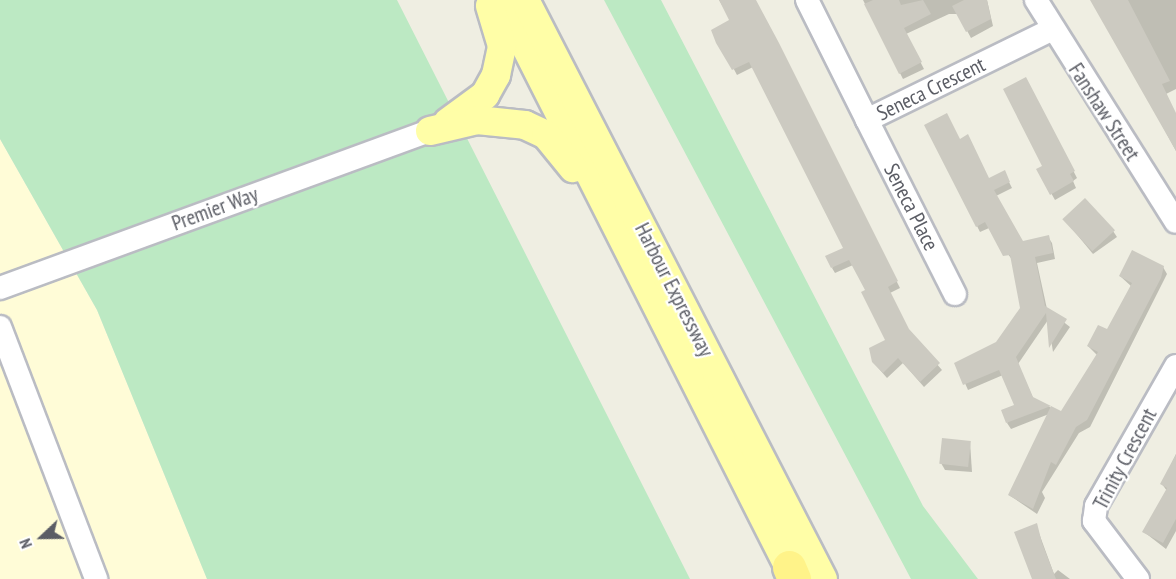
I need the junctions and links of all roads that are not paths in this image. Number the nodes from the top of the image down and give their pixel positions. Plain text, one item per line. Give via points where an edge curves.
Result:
1 (488, 0) edge
2 (502, 0) edge
3 (525, 0) edge
4 (807, 0) edge
5 (1036, 0) edge
6 (1051, 30) junction
7 (867, 120) junction
8 (430, 131) junction
9 (1176, 222) edge
10 (636, 266) junction
11 (0, 288) edge
12 (954, 294) dead end
13 (0, 327) edge
14 (1176, 366) edge
15 (793, 575) edge
16 (96, 579) edge
17 (824, 579) edge
18 (1138, 579) edge

1 - 8 main road via 502,46 496,75 485,94
2 - 10 main road, Harbour Expressway
3 - 17 main road, Harbour Expressway
4 - 7 street, Seneca Crescent
5 - 6 street, Fanshaw Street
6 - 7 street, Seneca Crescent
6 - 9 street, Fanshaw Street
7 - 12 street, Seneca Place
8 - 10 main road via 497,120 546,135 561,150
8 - 11 street, Premier Way
10 - 15 main road, Harbour Expressway
13 - 16 street
14 - 18 street, Trinity Crescent via 1096,506 1094,521

